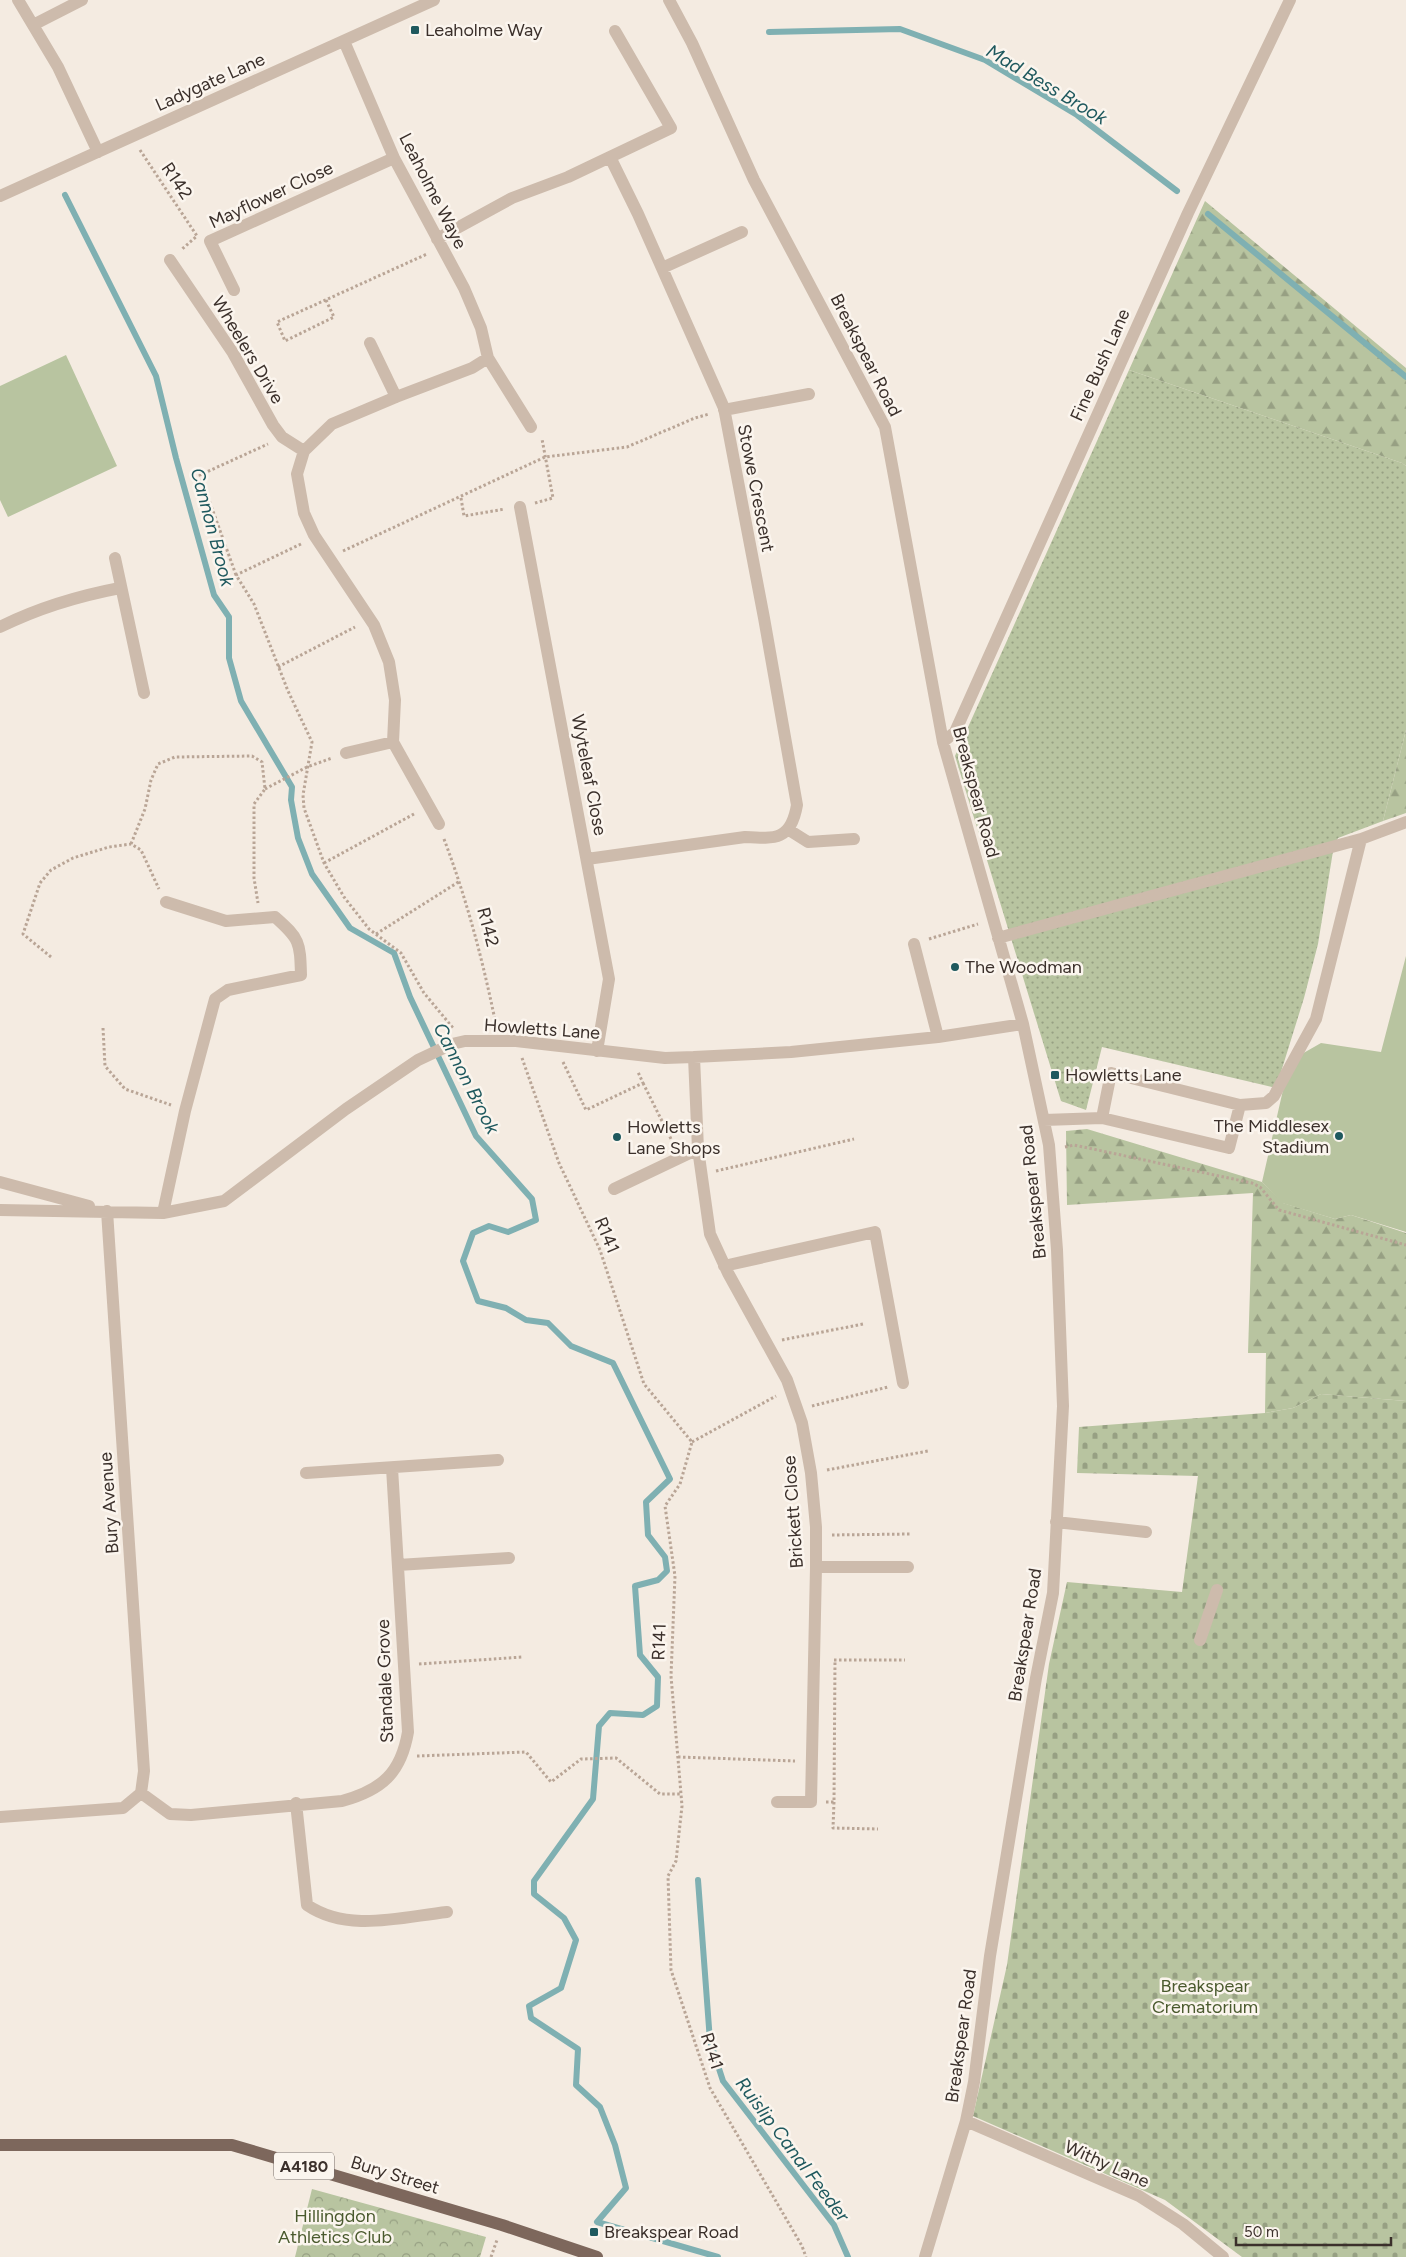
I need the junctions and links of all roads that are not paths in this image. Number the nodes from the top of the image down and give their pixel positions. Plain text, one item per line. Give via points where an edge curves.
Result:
1 (18, 0) edge
2 (82, 0) edge
3 (434, 0) edge
4 (669, 0) edge
5 (1290, 0) edge
6 (33, 25) junction
7 (615, 31) dead end
8 (344, 41) junction
9 (98, 152) junction
10 (610, 157) junction
11 (394, 158) junction
12 (0, 196) edge
13 (742, 232) dead end
14 (439, 243) junction
15 (170, 260) road end
16 (662, 268) junction
17 (234, 290) dead end
18 (370, 344) dead end
19 (488, 358) junction
20 (809, 394) dead end
21 (396, 397) junction
22 (724, 410) junction
23 (531, 427) dead end
24 (304, 452) junction
25 (520, 507) road end
26 (114, 558) dead end
27 (120, 588) junction
28 (0, 627) edge
29 (144, 693) dead end
30 (393, 742) junction
31 (942, 742) junction
32 (346, 753) road end
33 (1406, 822) edge
34 (438, 824) road end
35 (788, 830) junction
36 (854, 839) dead end
37 (1361, 839) junction
38 (587, 859) junction
39 (166, 902) road end
40 (998, 938) junction
41 (914, 944) road end
42 (1023, 1024) junction
43 (938, 1037) junction
44 (597, 1051) junction
45 (694, 1057) junction
46 (1240, 1105) junction
47 (1102, 1118) junction
48 (1044, 1120) junction
49 (698, 1149) junction
50 (0, 1182) edge
51 (614, 1189) dead end
52 (0, 1210) edge
53 (107, 1211) junction
54 (163, 1213) junction
55 (724, 1266) junction
56 (903, 1384) road end
57 (498, 1460) dead end
58 (392, 1468) junction
59 (306, 1473) dead end
60 (1056, 1522) junction
61 (1146, 1532) dead end
62 (509, 1558) dead end
63 (398, 1565) junction
64 (816, 1567) junction
65 (908, 1567) dead end
66 (1217, 1590) dead end
67 (1200, 1640) dead end
68 (141, 1793) junction
69 (777, 1802) dead end
70 (296, 1804) junction
71 (0, 1817) edge
72 (447, 1912) dead end
73 (966, 2121) junction
74 (0, 2145) edge
75 (597, 2257) edge
76 (925, 2257) edge
77 (1223, 2257) edge

1 - 6 street
2 - 6 street
3 - 8 street, Ladygate Lane
4 - 31 street, Breakspear Road via 692,42 754,180 885,428
5 - 31 street, Fine Bush Lane via 1188,213 955,732
6 - 9 street via 58,67
7 - 10 street via 671,128
8 - 9 street, Ladygate Lane
8 - 11 street, Leaholme Waye
9 - 12 street, Ladygate Lane
10 - 14 street via 512,198
10 - 16 street, Stowe Crescent
11 - 14 street, Leaholme Waye
11 - 17 street, Mayflower Close via 210,241
13 - 16 street
14 - 19 street, Leaholme Waye via 464,288 481,328
15 - 24 street, Wheelers Drive via 234,353 268,417 282,437
16 - 22 street, Stowe Crescent
18 - 21 street
19 - 21 street via 472,368
19 - 23 street, Leaholme Waye
20 - 22 street
21 - 24 street via 332,424
22 - 35 street, Stowe Crescent via 797,805 794,822
24 - 30 street via 297,474 304,513 316,538 371,619 389,662 394,700
25 - 38 street, Wyteleaf Close
26 - 27 street
27 - 28 street via 47,606
27 - 29 street
30 - 32 street
30 - 34 street
31 - 40 street, Breakspear Road
33 - 37 street
35 - 36 street via 808,842
35 - 38 street via 771,839 745,837
37 - 40 street
37 - 46 street via 1316,1019 1274,1096 1266,1103
38 - 44 street, Wyteleaf Close via 609,979
39 - 54 street via 226,921 275,917 294,933 300,948 301,974 228,990 215,999 185,1111
40 - 42 street, Breakspear Road
41 - 43 street
42 - 43 street, Howletts Lane
42 - 48 street, Breakspear Road
43 - 45 street, Howletts Lane via 792,1052
44 - 45 street, Howletts Lane via 665,1058
44 - 54 street, Howletts Lane via 516,1041 465,1042 448,1046 423,1058 346,1109 224,1201
45 - 49 street, Brickett Close
46 - 47 street via 1230,1148
46 - 47 street via 1111,1073
47 - 48 street
48 - 60 street, Breakspear Road via 1057,1250 1063,1406
49 - 51 street
49 - 55 street, Brickett Close via 710,1234
50 - 53 street, Howletts Lane
52 - 53 street, Howletts Lane
53 - 54 street, Howletts Lane
53 - 68 street, Bury Avenue via 144,1771
55 - 56 street via 875,1232
55 - 64 street, Brickett Close via 790,1388 797,1410 811,1473
57 - 58 street
58 - 59 street
58 - 63 street, Standale Grove
60 - 61 street
60 - 73 street, Breakspear Road via 1053,1593 990,1956
62 - 63 street
63 - 70 street, Standale Grove via 408,1732 404,1752 392,1773 376,1788 362,1795
64 - 65 street
64 - 69 street, Brickett Close via 811,1802
66 - 67 street
68 - 70 street, Standale Grove via 170,1814 191,1815
68 - 71 street via 123,1808
70 - 72 street via 307,1905 342,1921 364,1922
73 - 76 street, Breakspear Road
73 - 77 street, Withy Lane via 1139,2196 1182,2224
74 - 75 main road, Bury Street / A4180 via 232,2145 502,2225

